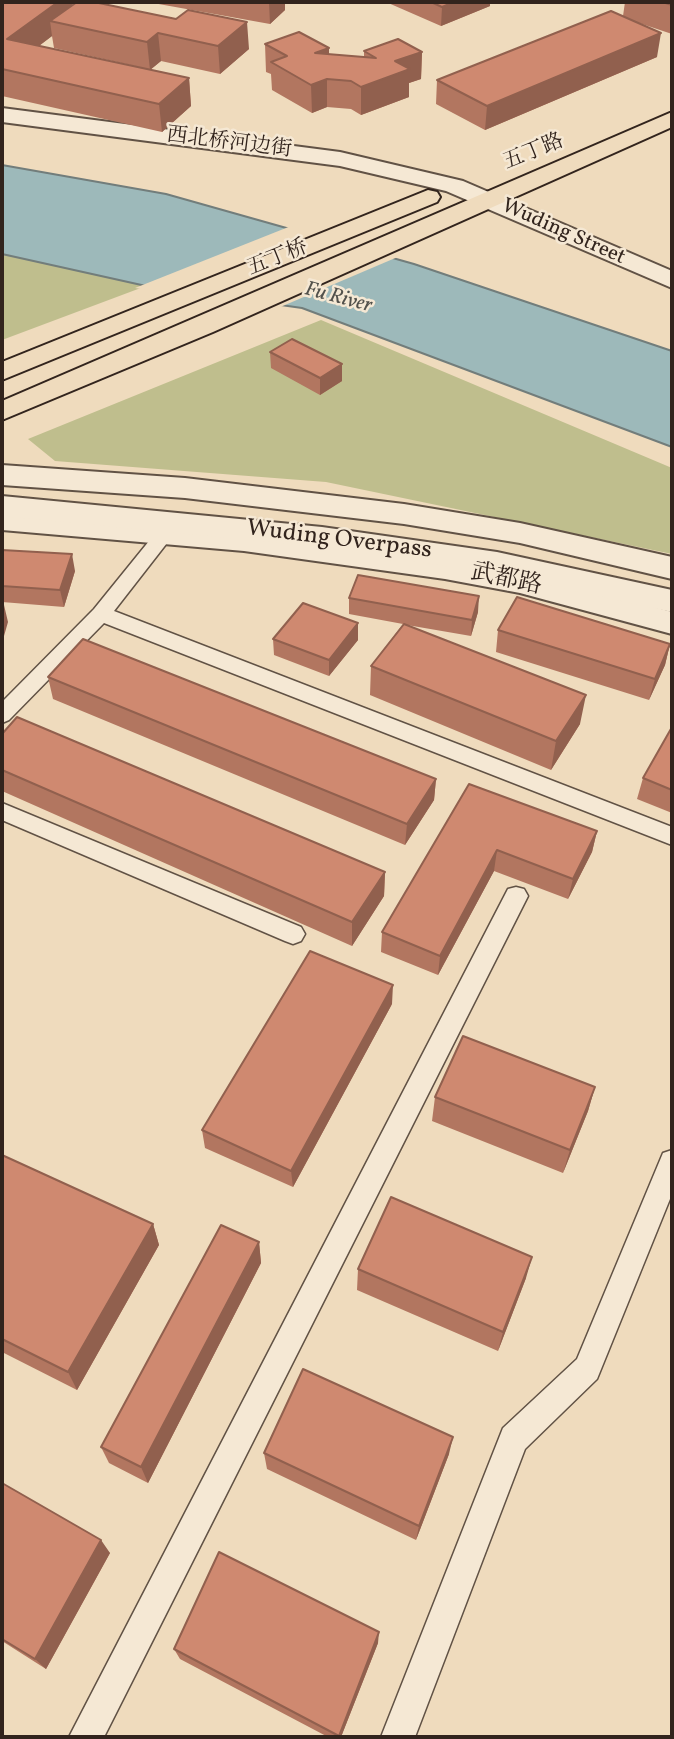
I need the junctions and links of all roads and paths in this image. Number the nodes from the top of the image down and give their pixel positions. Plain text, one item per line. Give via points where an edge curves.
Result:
1 (672, 96) edge
2 (2, 114) edge
3 (672, 119) edge
4 (608, 123) dead end
5 (454, 186) junction
6 (482, 188) junction
7 (512, 189) junction
8 (421, 228) joint
9 (672, 262) edge
10 (672, 280) edge
11 (2, 372) edge
12 (2, 411) edge
13 (2, 475) edge
14 (2, 506) edge
15 (2, 520) edge
16 (165, 534) junction
17 (672, 568) edge
18 (672, 601) edge
19 (101, 614) junction
20 (672, 623) edge
21 (2, 715) edge
22 (2, 811) edge
23 (672, 836) edge
24 (516, 896) dead end
25 (293, 934) dead end
26 (672, 1162) edge
27 (86, 1737) edge
28 (398, 1737) edge

1 - 4 main road
2 - 5 street, 西北桥河边街 via 340,159
3 - 7 main road, 五丁路
5 - 6 street, Wuding Street
5 - 11 main road, 五丁桥
6 - 7 street, Wuding Street
6 - 8 main road, 五丁路
6 - 10 street, Wuding Street
7 - 9 street, Wuding Street
8 - 12 main road, 五丁桥
13 - 17 street, 武都路 via 185,488 404,514 520,533
14 - 18 street, Wuding Overpass via 321,537 496,563
15 - 16 street, 武都路
16 - 19 lane
16 - 20 street, 武都路 via 445,568 520,582
19 - 21 lane
19 - 23 lane
22 - 25 lane
24 - 27 lane
26 - 28 lane via 587,1369 514,1439

